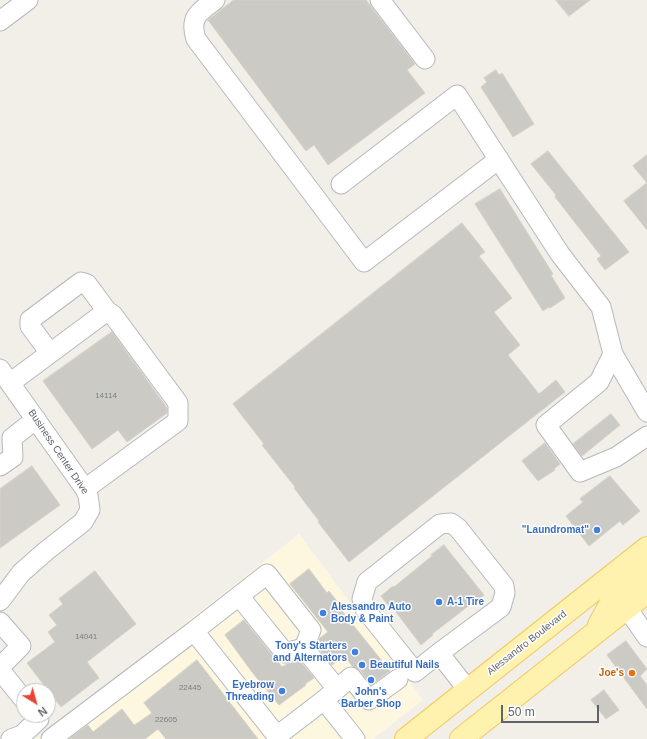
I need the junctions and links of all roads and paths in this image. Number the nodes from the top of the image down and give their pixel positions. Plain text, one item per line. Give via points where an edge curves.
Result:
1 (28, 0) edge
2 (215, 0) edge
3 (380, 0) edge
4 (0, 21) edge
5 (425, 59) dead end
6 (499, 159) junction
7 (341, 184) dead end
8 (110, 313) junction
9 (50, 353) junction
10 (613, 354) junction
11 (5, 376) edge
12 (647, 412) edge
13 (36, 420) junction
14 (6, 434) edge
15 (647, 436) edge
16 (0, 466) edge
17 (85, 489) junction
18 (647, 548) edge
19 (647, 572) edge
20 (647, 592) edge
21 (239, 596) junction
22 (0, 601) edge
23 (627, 608) junction
24 (0, 622) edge
25 (194, 631) junction
26 (594, 633) junction
27 (647, 637) edge
28 (304, 648) junction
29 (439, 653) junction
30 (0, 668) edge
31 (398, 679) dead end
32 (16, 689) edge
33 (468, 690) junction
34 (330, 694) junction
35 (35, 723) edge
36 (0, 726) edge
37 (278, 737) edge
38 (10, 739) edge
39 (51, 739) edge
40 (355, 739) edge
41 (406, 739) edge
42 (461, 739) edge

1 - 4 street
2 - 6 street via 194,19 196,39 364,262
3 - 5 street
6 - 7 street via 457,96
6 - 10 street via 560,254 601,307
8 - 9 street
8 - 9 street via 87,284 81,282 30,320 30,326
8 - 17 street via 178,403 178,421
9 - 11 street
10 - 12 street
10 - 15 street via 599,382 546,424 580,472 616,458
11 - 13 street, Business Center Drive
13 - 14 street
13 - 17 street, Business Center Drive
14 - 16 street via 13,457
17 - 22 street, Business Center Drive via 90,510 83,522 21,573
18 - 33 main road, Alessandro Boulevard
19 - 26 main road via 613,599
20 - 23 main road
21 - 25 street
21 - 28 street via 285,653
21 - 28 street via 267,574 311,630
23 - 26 main road
23 - 27 street
24 - 30 street via 21,646
25 - 37 street
25 - 39 street
26 - 42 main road
28 - 34 street
29 - 29 street via 416,672 365,609 362,599 367,582 440,524 451,523 458,528 504,586 505,593 501,607
29 - 33 street
30 - 32 street
31 - 34 street via 369,700 351,677
33 - 41 main road, Alessandro Boulevard
34 - 37 street
34 - 40 street
35 - 38 street via 22,735
36 - 38 street

